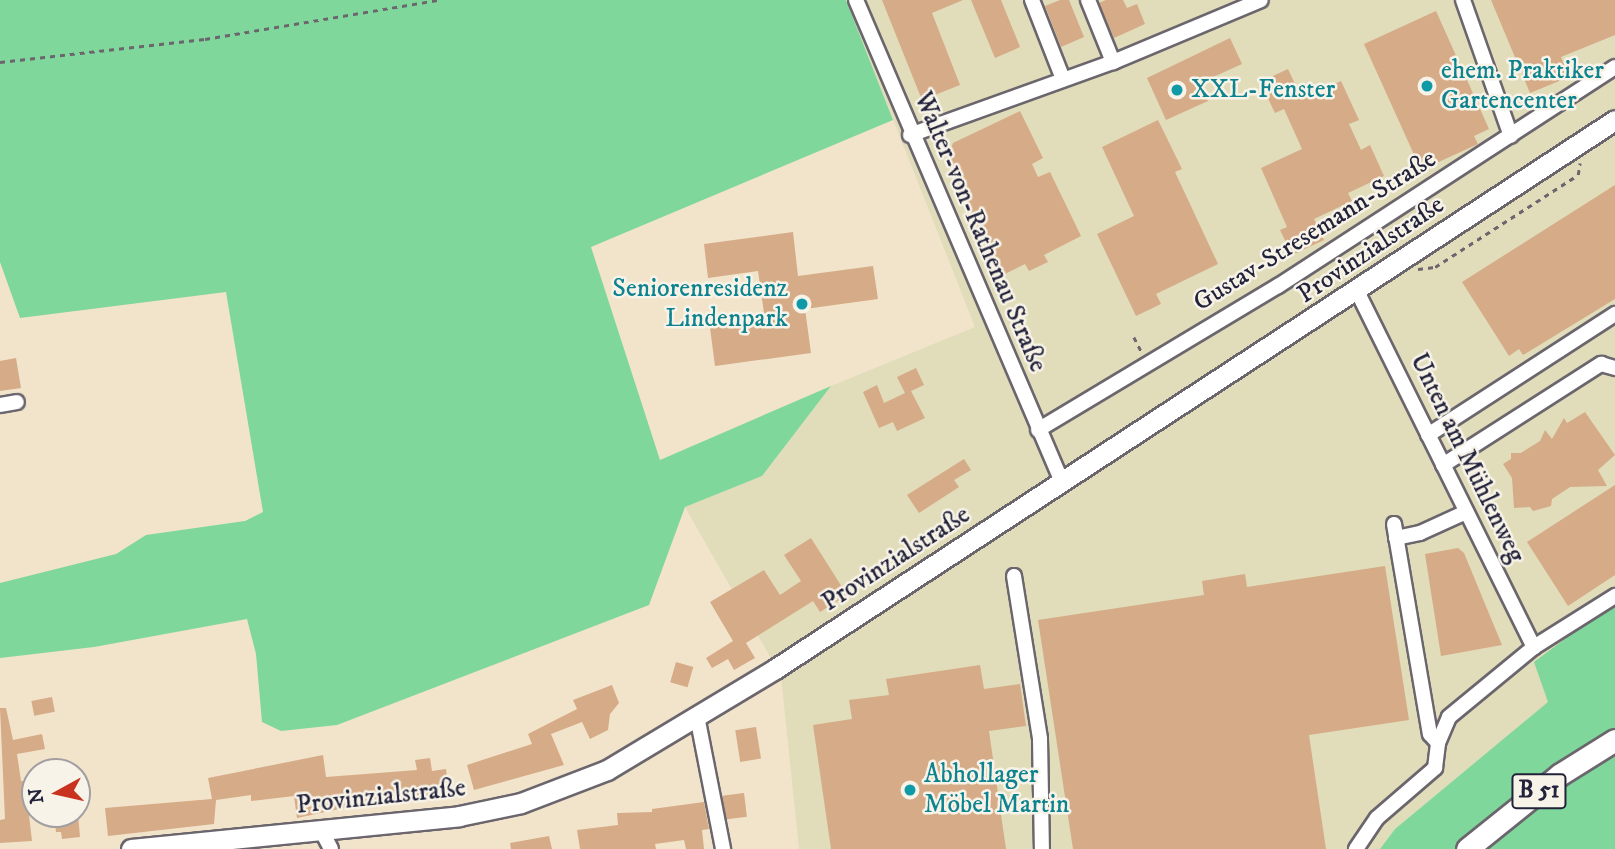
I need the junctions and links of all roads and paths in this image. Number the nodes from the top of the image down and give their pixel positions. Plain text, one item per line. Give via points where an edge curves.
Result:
1 (439, 0) edge
2 (856, 0) edge
3 (1032, 0) edge
4 (1088, 0) edge
5 (1261, 0) edge
6 (1463, 0) edge
7 (0, 62) edge
8 (1113, 62) junction
9 (1615, 67) edge
10 (1063, 79) junction
11 (1615, 120) edge
12 (911, 135) junction
13 (1511, 136) junction
14 (1585, 139) junction
15 (1385, 273) junction
16 (1357, 291) junction
17 (1615, 314) edge
18 (1615, 368) edge
19 (17, 402) dead end
20 (0, 405) edge
21 (1038, 430) junction
22 (1428, 435) junction
23 (1443, 465) junction
24 (1062, 482) junction
25 (1466, 512) junction
26 (1014, 576) dead end
27 (1615, 596) edge
28 (1534, 647) junction
29 (698, 716) junction
30 (1615, 740) edge
31 (1438, 743) junction
32 (321, 830) junction
33 (231, 844) edge
34 (131, 849) edge
35 (331, 849) edge
36 (723, 849) edge
37 (1042, 849) edge
38 (1356, 849) edge
39 (1467, 849) edge

1 - 7 path via 205,39
2 - 12 street, Walter-von-Rathenau Straße
3 - 10 street
4 - 8 street
5 - 8 street
6 - 13 street
8 - 10 street
9 - 13 street, Gustav-Stresemann-Straße
10 - 12 street
11 - 14 main road, Provinzialstraße
12 - 21 street, Walter-von-Rathenau Straße
13 - 21 street, Gustav-Stresemann-Straße via 1278,286
14 - 15 main road, Provinzialstraße
14 - 15 path via 1578,176 1435,267
15 - 16 main road, Provinzialstraße
16 - 22 street, Unten am Mühlenweg
16 - 24 main road, Provinzialstraße
17 - 22 street
18 - 23 street via 1601,364
19 - 20 street
21 - 24 street, Walter-von-Rathenau Straße
22 - 23 street, Unten am Mühlenweg
23 - 25 street, Unten am Mühlenweg
24 - 29 main road, Provinzialstraße
25 - 28 street, Unten am Mühlenweg
25 - 31 street via 1415,534 1401,532 1394,524 1430,734
26 - 37 street via 1040,739
27 - 28 street
28 - 31 street via 1449,716
29 - 32 main road, Provinzialstraße via 607,770 522,803 459,816
29 - 36 street
30 - 39 highway, B 51 via 1559,775
31 - 38 street via 1435,768 1377,818
32 - 33 main road, Provinzialstraße
32 - 35 street
33 - 34 main road, Provinzialstraße

